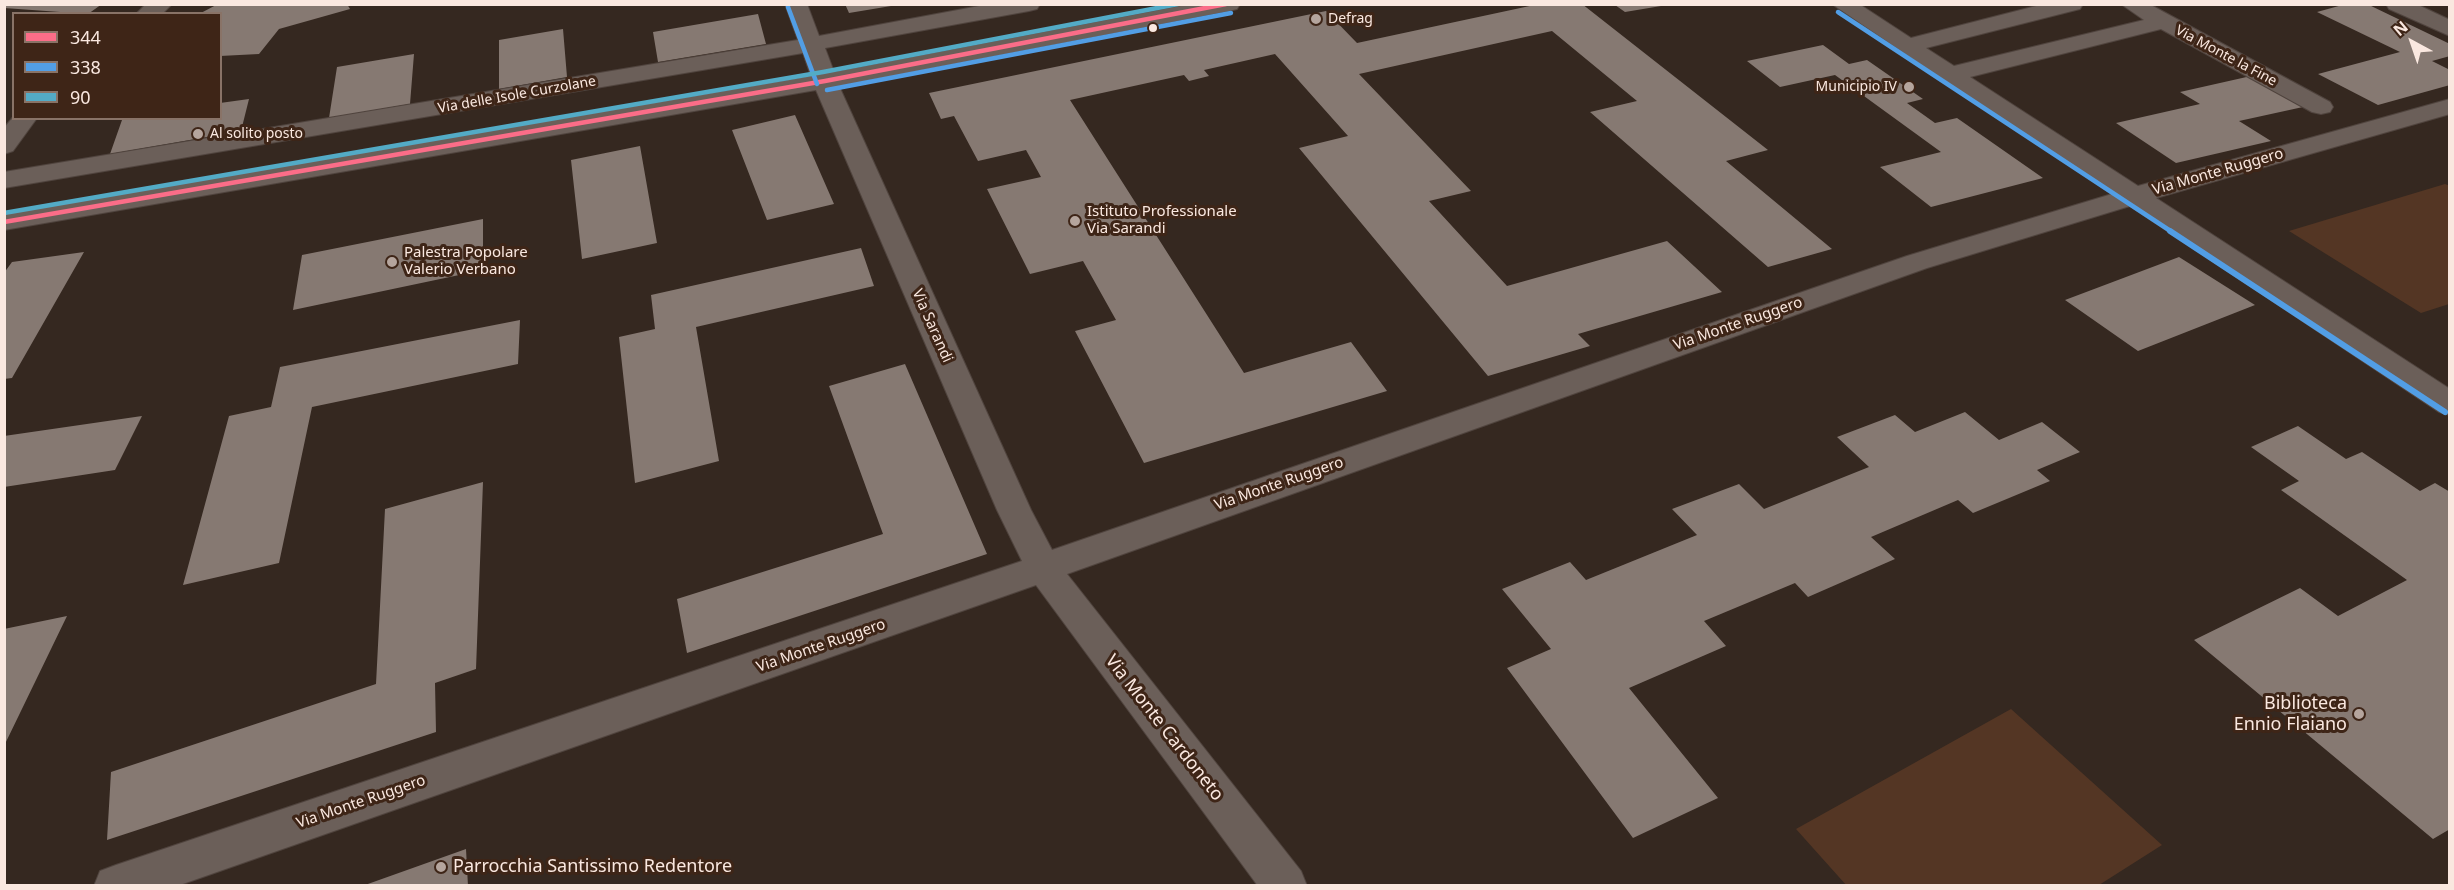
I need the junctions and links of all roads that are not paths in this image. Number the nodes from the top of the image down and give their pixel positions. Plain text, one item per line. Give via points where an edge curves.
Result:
1 (796, 4) edge
2 (1029, 4) edge
3 (1229, 4) edge
4 (1843, 4) edge
5 (2072, 4) edge
6 (2397, 4) edge
7 (1149, 12) edge
8 (2155, 12) edge
9 (2450, 29) edge
10 (810, 45) junction
11 (1908, 46) junction
12 (1951, 74) junction
13 (825, 81) junction
14 (2450, 106) edge
15 (2321, 107) dead end
16 (24, 120) edge
17 (4, 146) edge
18 (4, 180) edge
19 (2133, 196) junction
20 (4, 222) edge
21 (2450, 404) edge
22 (1044, 569) junction
23 (116, 885) edge
24 (1285, 885) edge

1 - 10 street, Via Sarandi
2 - 10 street, Via delle Isole Curzolane
3 - 7 street
4 - 11 street
5 - 11 street
6 - 9 street
7 - 13 street
8 - 12 street
8 - 15 street, Via Monte la Fine
10 - 13 street, Via Sarandi
10 - 18 street, Via delle Isole Curzolane
11 - 12 street
12 - 19 street
13 - 20 street
13 - 22 street, Via Sarandi via 1014,510
14 - 19 street, Via Monte Ruggero
16 - 17 street
19 - 21 street
19 - 22 street, Via Monte Ruggero via 1917,262
22 - 23 street, Via Monte Ruggero
22 - 24 street, Via Monte Cardoneto

